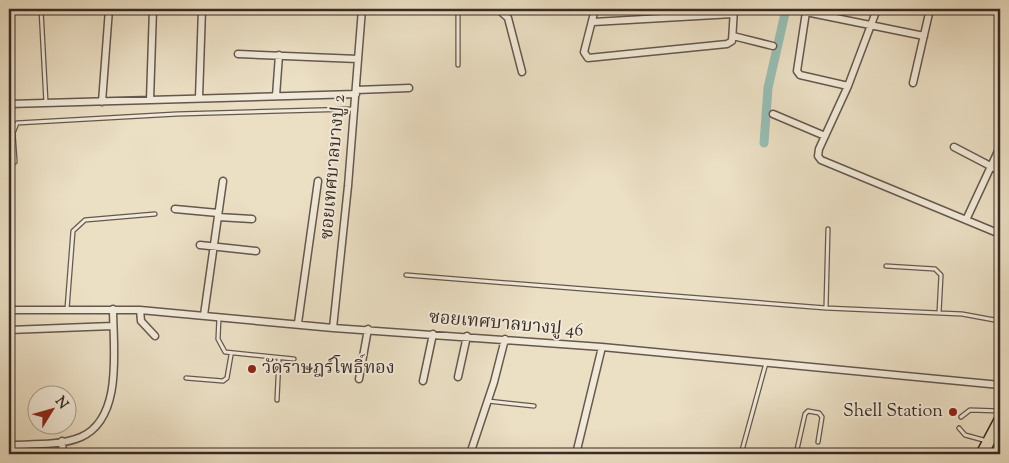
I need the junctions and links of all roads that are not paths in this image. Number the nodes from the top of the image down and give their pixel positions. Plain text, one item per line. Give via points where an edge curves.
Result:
1 (41, 9) edge
2 (109, 9) edge
3 (153, 9) edge
4 (202, 9) edge
5 (336, 9) edge
6 (362, 9) edge
7 (595, 9) edge
8 (877, 9) edge
9 (930, 9) edge
10 (458, 10) edge
11 (807, 10) edge
12 (733, 12) edge
13 (593, 22) junction
14 (873, 24) junction
15 (733, 36) junction
16 (924, 36) junction
17 (773, 46) dead end
18 (238, 54) dead end
19 (279, 55) junction
20 (358, 59) junction
21 (458, 65) dead end
22 (522, 72) dead end
23 (913, 84) dead end
24 (848, 86) junction
25 (409, 88) dead end
26 (356, 92) junction
27 (276, 96) junction
28 (199, 98) junction
29 (150, 100) junction
30 (102, 102) junction
31 (46, 103) junction
32 (9, 104) edge
33 (354, 109) junction
34 (772, 114) dead end
35 (825, 136) junction
36 (954, 147) dead end
37 (1000, 148) edge
38 (15, 162) dead end
39 (991, 167) junction
40 (1000, 171) edge
41 (223, 181) dead end
42 (318, 181) dead end
43 (176, 209) dead end
44 (155, 214) dead end
45 (218, 215) junction
46 (252, 219) dead end
47 (966, 220) junction
48 (828, 229) dead end
49 (1000, 234) edge
50 (200, 245) dead end
51 (214, 247) junction
52 (256, 251) dead end
53 (886, 266) dead end
54 (406, 275) dead end
55 (826, 308) junction
56 (67, 309) junction
57 (113, 309) junction
58 (9, 310) edge
59 (140, 310) junction
60 (939, 313) junction
61 (204, 315) junction
62 (219, 316) junction
63 (1000, 320) edge
64 (298, 323) junction
65 (113, 326) junction
66 (333, 328) junction
67 (368, 329) junction
68 (9, 330) edge
69 (433, 334) junction
70 (154, 336) dead end
71 (467, 336) junction
72 (505, 340) junction
73 (602, 348) junction
74 (231, 355) junction
75 (279, 358) junction
76 (294, 359) dead end
77 (766, 363) junction
78 (458, 377) dead end
79 (186, 378) dead end
80 (359, 379) dead end
81 (423, 381) dead end
82 (1000, 385) edge
83 (277, 400) dead end
84 (488, 401) junction
85 (534, 406) dead end
86 (1000, 411) edge
87 (961, 417) dead end
88 (1000, 420) edge
89 (959, 428) dead end
90 (62, 441) junction
91 (989, 441) junction
92 (818, 442) dead end
93 (9, 445) edge
94 (63, 454) edge
95 (470, 454) edge
96 (576, 454) edge
97 (741, 454) edge
98 (796, 454) edge
99 (982, 454) edge

1 - 31 lane
2 - 30 street
3 - 29 street
4 - 28 street
5 - 6 street
6 - 10 street
6 - 20 street, ซอยเทศบาลบางปู 2
7 - 13 street
8 - 14 street
9 - 16 street
10 - 21 lane
10 - 22 street via 504,12 513,32
11 - 14 street
11 - 24 street via 797,71
12 - 13 street
12 - 15 street
13 - 15 street via 584,52 588,58 727,44
14 - 16 street
14 - 24 street
15 - 17 street
16 - 23 street
18 - 19 street
19 - 20 street
19 - 27 street
20 - 26 street, ซอยเทศบาลบางปู 2
24 - 35 street
25 - 26 street
26 - 27 street
26 - 33 street, ซอยเทศบาลบางปู 2
27 - 28 street
28 - 29 street
29 - 30 street
30 - 31 street
31 - 32 street
33 - 38 lane via 17,123 13,133
33 - 66 street, ซอยเทศบาลบางปู 2
34 - 35 street
35 - 47 street via 818,154 821,160
36 - 39 street
37 - 39 street
39 - 40 street
39 - 47 street
41 - 45 street
42 - 64 street
43 - 45 street
44 - 56 lane via 85,220 79,224 73,231
45 - 46 street
45 - 51 street
47 - 49 street
48 - 55 lane
50 - 51 street
51 - 52 street
51 - 61 street
53 - 60 lane via 938,271 941,275
54 - 55 lane
55 - 60 lane
56 - 57 street, ซอยเทศบาลบางปู 46
56 - 58 street, ซอยเทศบาลบางปู 46
57 - 59 street, ซอยเทศบาลบางปู 46
57 - 65 street
59 - 61 street, ซอยเทศบาลบางปู 46
59 - 70 street via 141,321
60 - 63 lane
61 - 62 street, ซอยเทศบาลบางปู 46
62 - 64 street, ซอยเทศบาลบางปู 46
62 - 74 lane via 218,339 225,352
64 - 66 street, ซอยเทศบาลบางปู 46
65 - 68 street
65 - 90 street via 114,384 108,404 95,428 81,437
66 - 67 street, ซอยเทศบาลบางปู 46
67 - 69 street, ซอยเทศบาลบางปู 46
67 - 80 street
69 - 71 street, ซอยเทศบาลบางปู 46
69 - 81 street
71 - 72 street, ซอยเทศบาลบางปู 46
71 - 78 street
72 - 73 street, ซอยเทศบาลบางปู 46
72 - 84 street
73 - 77 street, ซอยเทศบาลบางปู 46
73 - 96 street
74 - 75 lane
74 - 79 lane via 224,381
75 - 76 lane
75 - 83 lane
77 - 82 street, ซอยเทศบาลบางปู 46
77 - 97 lane
84 - 85 lane
84 - 95 street
86 - 87 lane via 970,410
88 - 91 highway
89 - 91 lane via 966,435
90 - 93 street
90 - 94 street
91 - 99 highway
92 - 98 lane via 822,417 808,411 804,414

